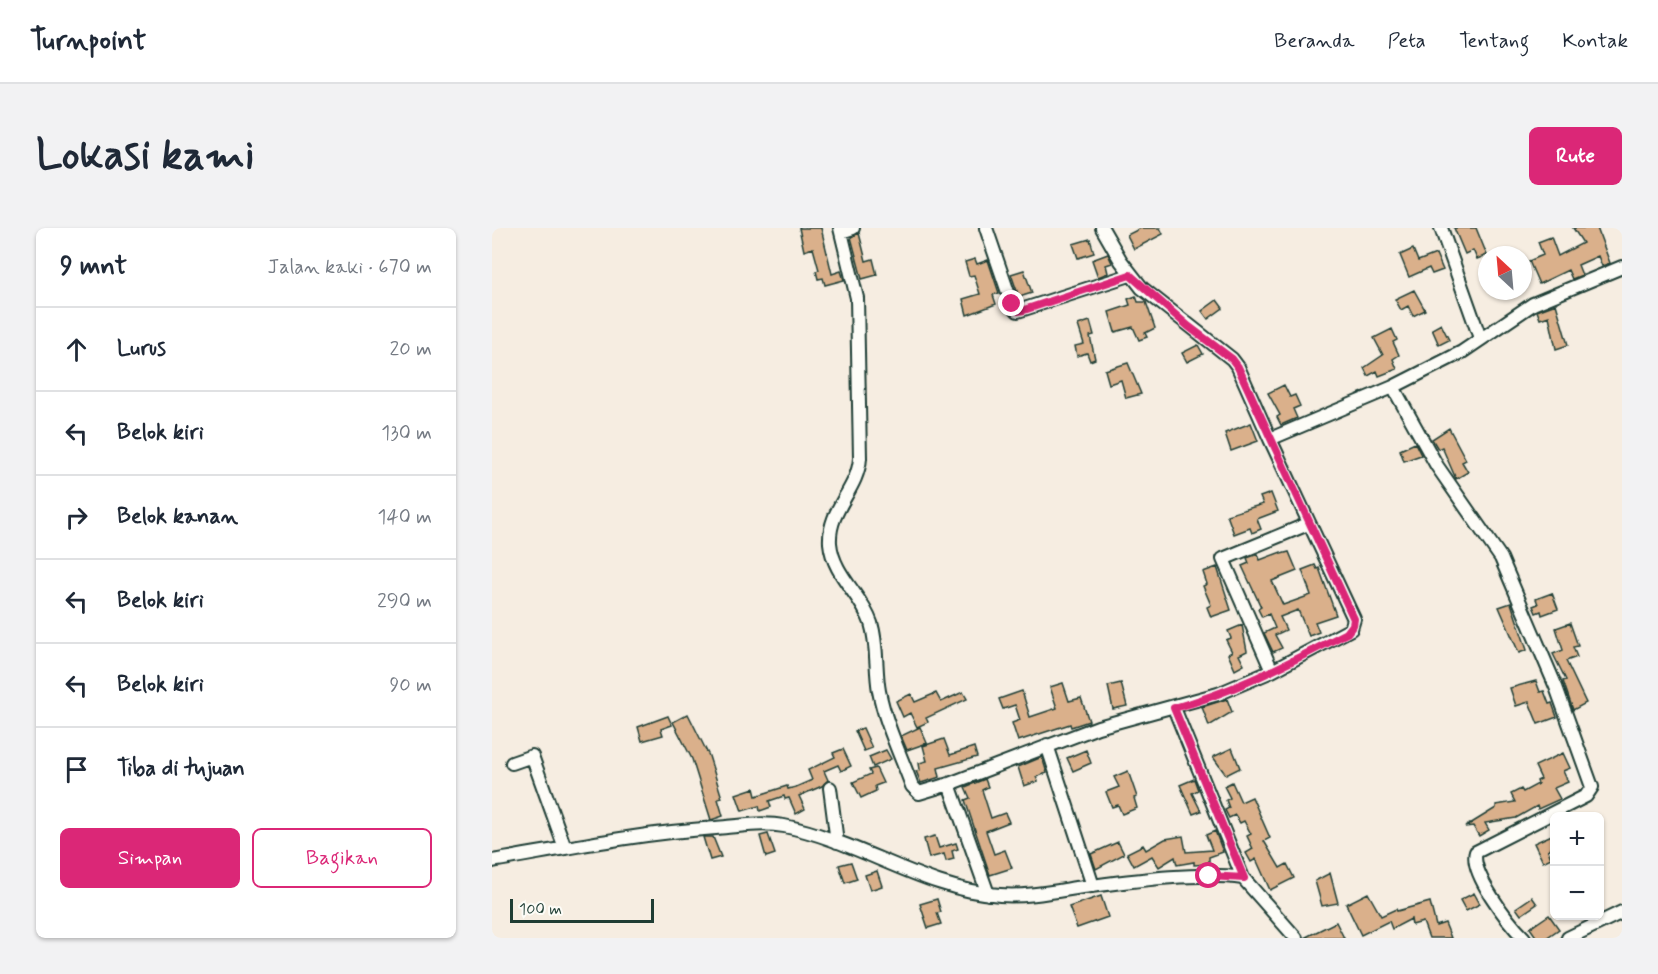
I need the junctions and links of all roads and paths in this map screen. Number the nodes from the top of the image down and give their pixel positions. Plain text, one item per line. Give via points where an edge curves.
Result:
1 (986, 228) edge
2 (1102, 228) edge
3 (1441, 228) edge
4 (845, 229) edge
5 (1622, 267) edge
6 (1130, 275) junction
7 (1480, 338) junction
8 (1393, 387) junction
9 (1270, 440) junction
10 (1308, 524) junction
11 (1272, 671) junction
12 (1174, 708) junction
13 (1047, 745) junction
14 (512, 763) dead end
15 (949, 784) junction
16 (830, 788) dead end
17 (837, 842) junction
18 (565, 848) junction
19 (492, 861) edge
20 (1244, 878) junction
21 (1093, 886) junction
22 (988, 894) junction
23 (1622, 912) edge
24 (1520, 937) edge
25 (1296, 938) edge
26 (1568, 938) edge

1 - 6 street via 1012,304 1018,311
2 - 6 street
3 - 7 street
4 - 15 street via 857,298 860,458 855,481 835,513 830,536 832,554 872,626 879,693 912,786 919,793
5 - 7 street via 1533,304
6 - 9 street via 1232,359
7 - 8 street via 1435,367
8 - 9 street
8 - 24 street via 1427,451 1501,558 1556,687 1592,787 1586,796 1476,852 1475,866
9 - 10 street
10 - 11 street via 1354,619 1353,625 1347,633
10 - 11 street via 1223,559
11 - 12 street
12 - 13 street via 1129,717
12 - 20 street
13 - 15 street
13 - 21 street
14 - 18 street via 532,756
15 - 22 street
16 - 17 street
17 - 18 street via 784,826 765,825 654,832
17 - 22 street
18 - 19 street
20 - 21 street via 1209,876
20 - 25 street
21 - 22 street via 1021,896
23 - 26 street

